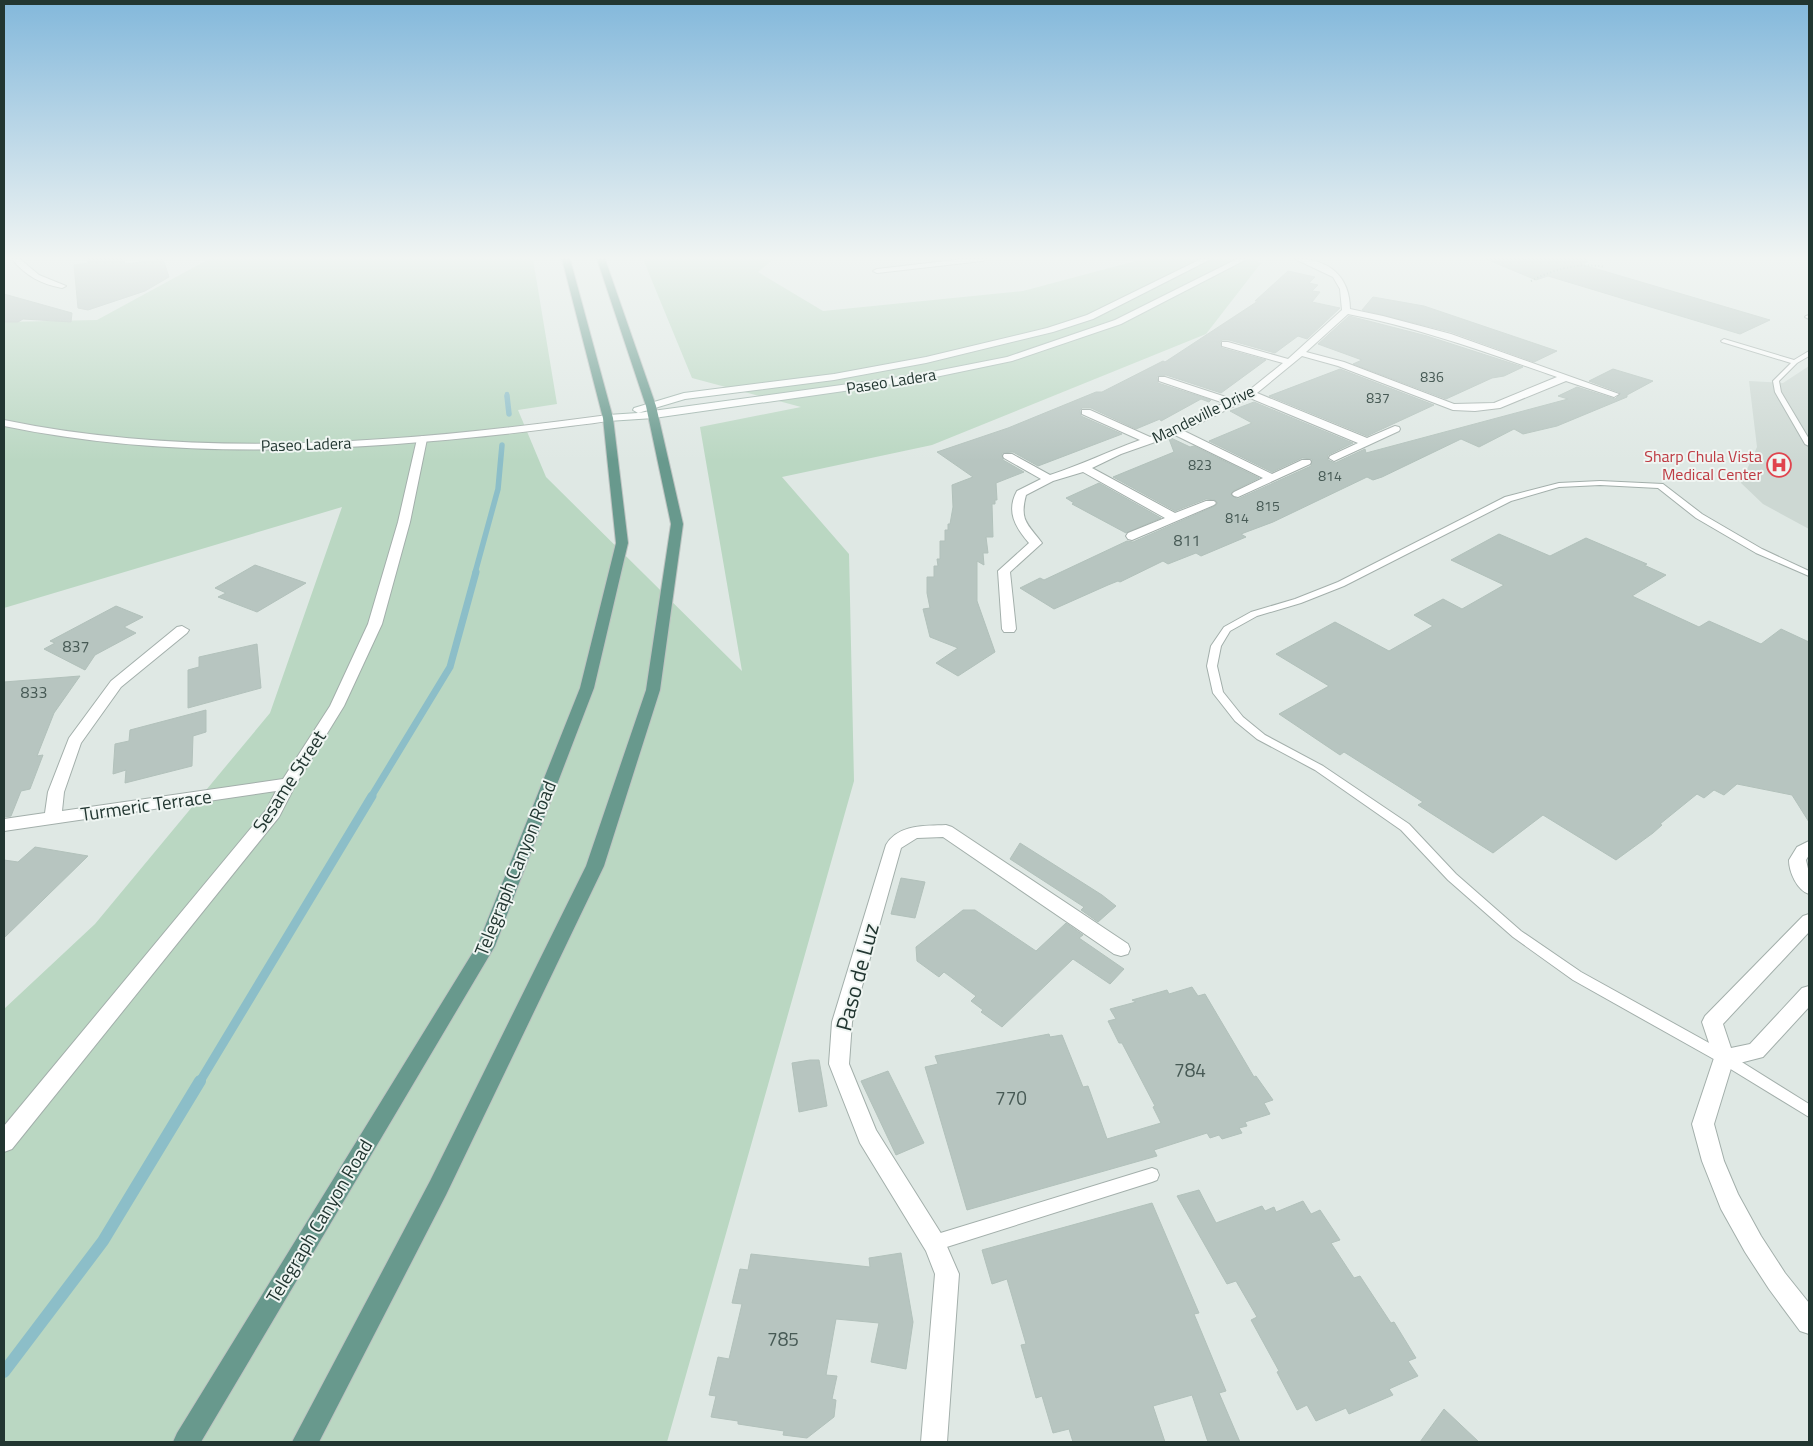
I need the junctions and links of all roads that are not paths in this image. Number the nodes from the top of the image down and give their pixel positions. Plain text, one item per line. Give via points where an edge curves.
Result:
1 (584, 326) edge
2 (624, 326) edge
3 (1061, 326) edge
4 (1105, 326) edge
5 (1329, 326) edge
6 (1415, 326) edge
7 (1724, 341) dead end
8 (1225, 344) dead end
9 (1299, 353) junction
10 (1809, 353) edge
11 (1290, 362) junction
12 (1795, 362) junction
13 (1564, 378) junction
14 (1162, 379) dead end
15 (1250, 394) junction
16 (1614, 394) dead end
17 (1233, 403) junction
18 (653, 410) junction
19 (1086, 412) dead end
20 (608, 418) junction
21 (4, 423) edge
22 (1395, 429) dead end
23 (1176, 431) junction
24 (422, 439) junction
25 (1150, 441) junction
26 (1366, 442) junction
27 (1809, 444) edge
28 (1008, 456) dead end
29 (1334, 458) dead end
30 (1306, 462) dead end
31 (1084, 468) junction
32 (1272, 478) junction
33 (1049, 479) junction
34 (1238, 494) dead end
35 (1210, 503) dead end
36 (1175, 518) junction
37 (1132, 536) dead end
38 (1809, 574) edge
39 (182, 630) dead end
40 (1008, 630) dead end
41 (288, 784) junction
42 (52, 819) junction
43 (8, 828) edge
44 (1809, 847) edge
45 (1809, 887) edge
46 (1809, 921) edge
47 (1121, 949) dead end
48 (1809, 994) edge
49 (1724, 1058) junction
50 (1809, 1111) edge
51 (4, 1142) edge
52 (1152, 1175) dead end
53 (934, 1243) junction
54 (1809, 1322) edge
55 (186, 1442) edge
56 (305, 1442) edge
57 (934, 1442) edge

1 - 20 main road, Telegraph Canyon Road
2 - 18 main road
3 - 18 street, Paseo Ladera via 926,360 834,377 684,396
4 - 18 street, Paseo Ladera via 1010,359 921,377
5 - 9 street, Mandeville Drive
6 - 13 street
7 - 12 lane
8 - 11 street
9 - 11 street, Mandeville Drive
9 - 13 street via 1341,364 1452,406 1496,406
10 - 12 lane
11 - 15 street, Mandeville Drive
12 - 27 lane via 1776,381 1778,392
13 - 16 street
14 - 17 street
15 - 17 street, Mandeville Drive
15 - 26 street
17 - 23 street, Mandeville Drive
18 - 20 street, Paseo Ladera
18 - 56 main road via 676,524 653,690 595,866 438,1188
19 - 25 street
20 - 24 street, Paseo Ladera
20 - 55 main road, Telegraph Canyon Road via 622,543 587,688 486,946
21 - 24 street, Paseo Ladera via 120,441 236,446
22 - 26 street
23 - 25 street, Mandeville Drive
23 - 32 street
24 - 41 street, Sesame Street via 404,522 375,624 337,706
25 - 31 street, Mandeville Drive
26 - 29 street
28 - 33 street
30 - 32 street
31 - 33 street, Mandeville Drive
31 - 36 street
32 - 34 street
33 - 40 street, Mandeville Drive via 1021,493 1017,506 1019,525 1036,543 1004,571
35 - 36 street
36 - 37 street
38 - 49 lane via 1759,551 1699,516 1660,486 1559,485 1508,499 1340,584 1254,614 1227,629 1216,646 1212,666 1218,693 1239,719 1261,737 1319,768 1405,827 1452,877 1517,934 1576,976
39 - 42 street via 116,684 74,742 56,792
41 - 42 street, Turmeric Terrace
41 - 51 street, Sesame Street via 273,813
42 - 43 street, Turmeric Terrace
44 - 45 street via 1801,851 1797,861 1799,873
46 - 49 street via 1712,1022
47 - 53 street, Paso de Luz via 946,831 914,832 894,845 842,1022 839,1064 868,1136
48 - 49 street via 1756,1051
49 - 50 lane
49 - 54 street via 1703,1124 1713,1161 1729,1201 1753,1244
52 - 53 lane
53 - 57 street, Paso de Luz via 947,1274

